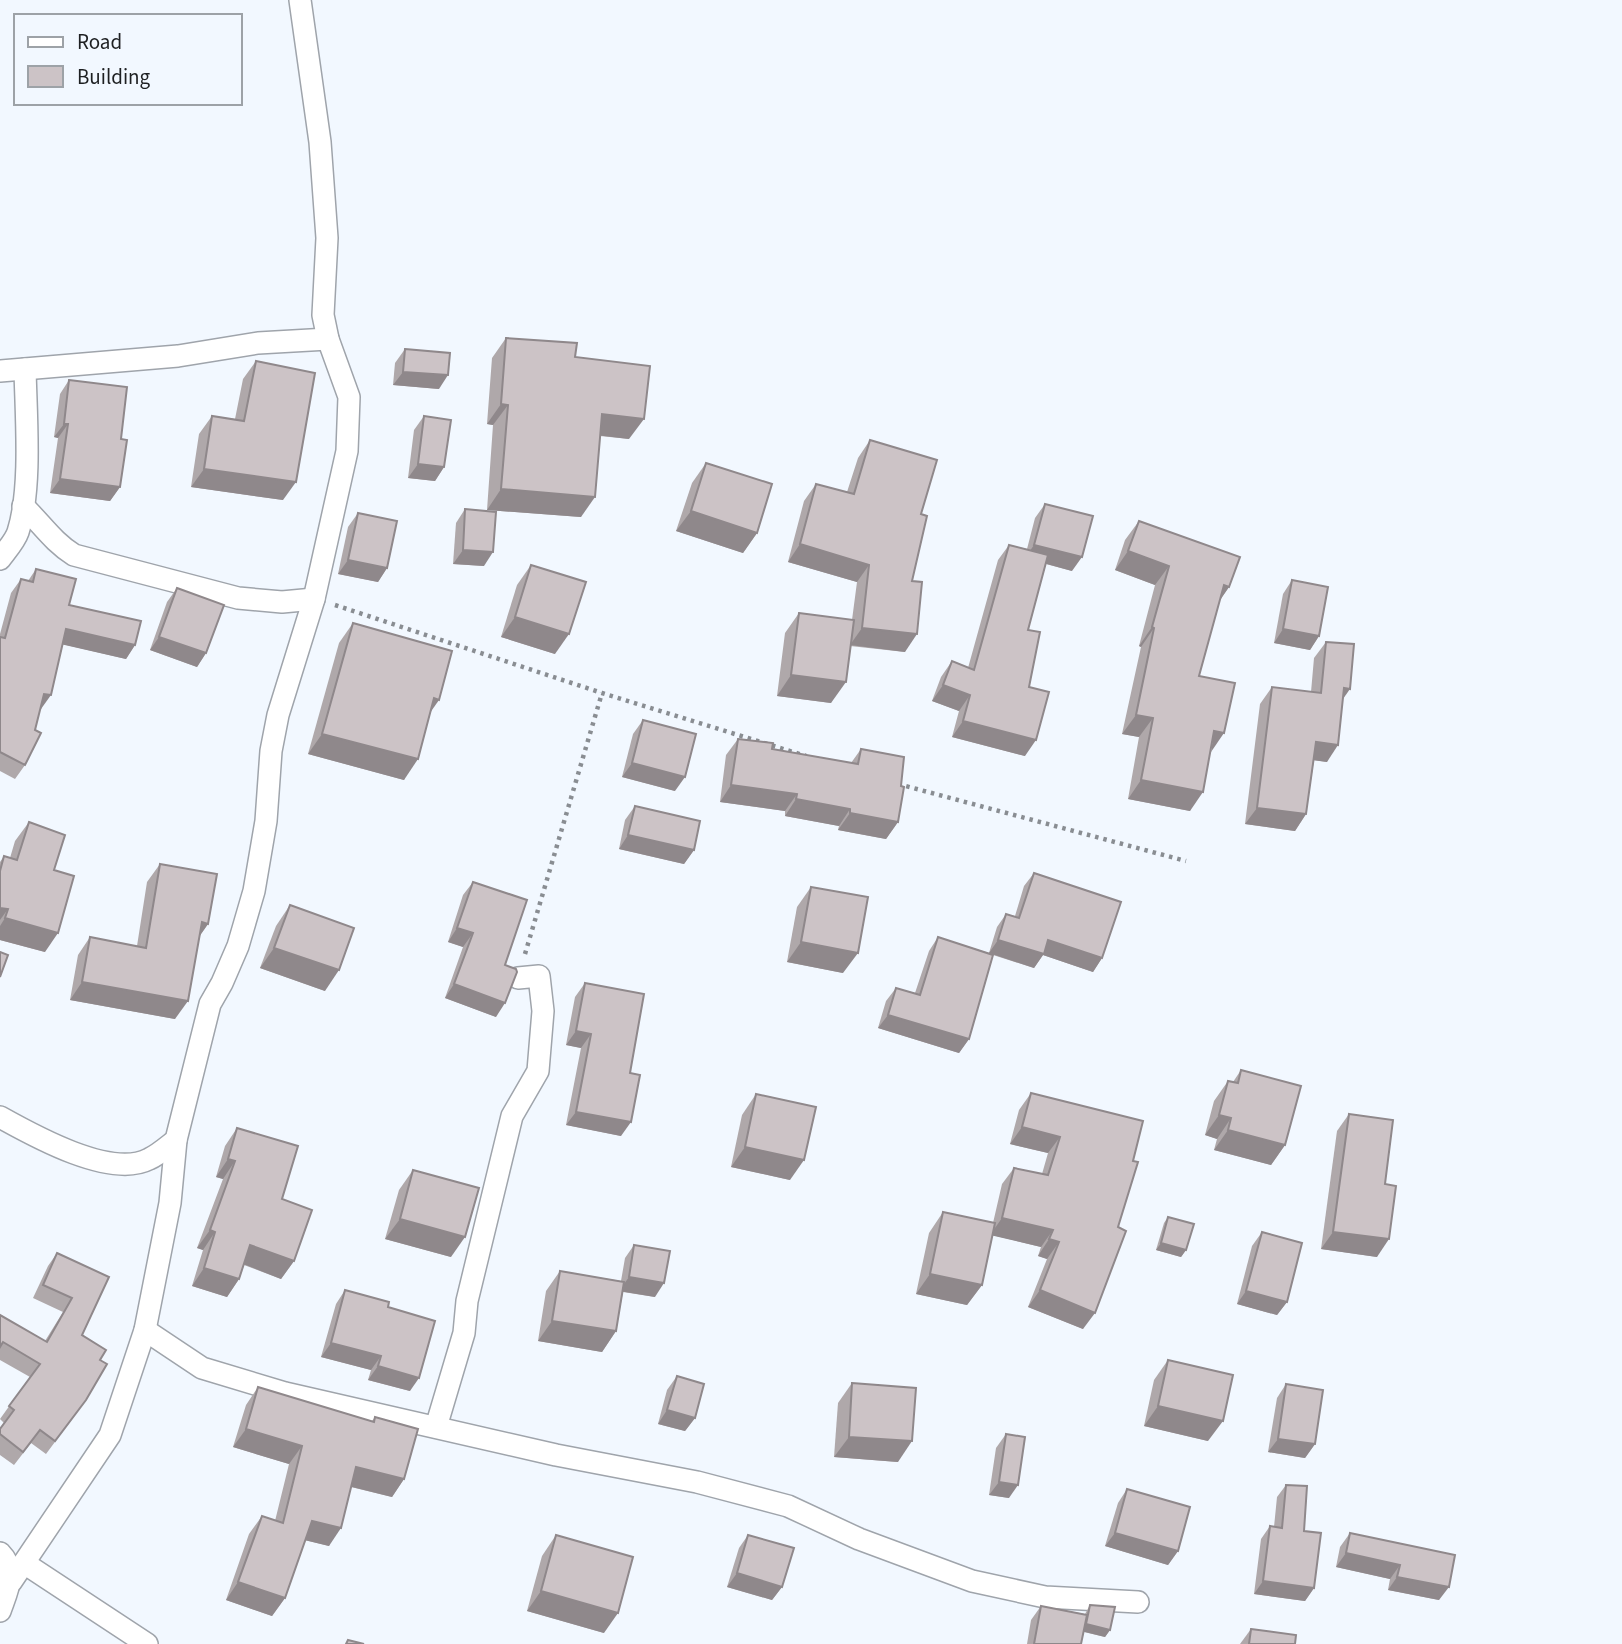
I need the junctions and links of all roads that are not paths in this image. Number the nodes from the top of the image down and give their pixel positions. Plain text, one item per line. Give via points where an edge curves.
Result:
1 (300, 0) edge
2 (328, 339) junction
3 (25, 369) junction
4 (0, 371) edge
5 (23, 506) junction
6 (0, 559) edge
7 (314, 598) junction
8 (518, 978) edge
9 (0, 1117) edge
10 (176, 1140) junction
11 (145, 1330) junction
12 (436, 1427) junction
13 (0, 1553) edge
14 (24, 1563) junction
15 (11, 1582) junction
16 (1138, 1602) dead end
17 (0, 1611) edge
18 (147, 1644) edge

1 - 2 street via 320,142 327,238 323,315
2 - 3 street
2 - 7 street via 349,397 347,451
3 - 4 street
3 - 5 street
5 - 6 street via 18,534
5 - 7 street via 56,544 74,555 238,598 282,602
7 - 10 street via 278,715 254,891 238,946 210,1004
8 - 12 street via 539,976 543,1011 538,1071 512,1116 467,1301 464,1333
9 - 10 street via 66,1150 113,1164 147,1161
10 - 11 street via 170,1203
11 - 12 street via 202,1368 285,1393
11 - 14 street via 110,1435
12 - 16 street via 788,1506 859,1539 972,1581 1045,1597
13 - 15 street
14 - 15 street
14 - 18 street
15 - 17 street

